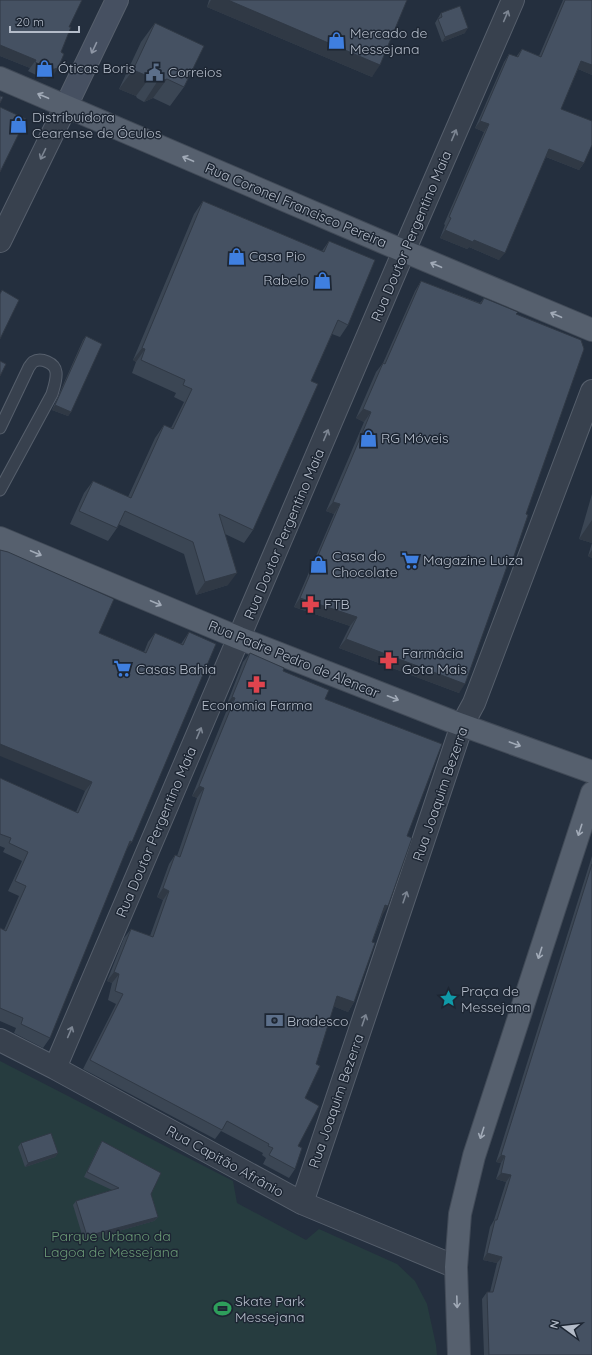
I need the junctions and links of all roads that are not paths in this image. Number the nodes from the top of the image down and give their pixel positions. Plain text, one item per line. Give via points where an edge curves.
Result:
1 (117, 0) edge
2 (513, 0) edge
3 (0, 78) edge
4 (66, 106) junction
5 (0, 241) edge
6 (404, 251) junction
7 (592, 330) edge
8 (592, 391) edge
9 (0, 428) edge
10 (0, 490) edge
11 (0, 538) edge
12 (239, 638) junction
13 (462, 725) junction
14 (592, 772) edge
15 (592, 793) edge
16 (0, 1040) edge
17 (55, 1068) junction
18 (302, 1203) junction
19 (456, 1267) junction
20 (459, 1355) edge

1 -> 4 main road
6 -> 2 street, Rua Doutor Pergentino Maia
4 -> 3 main road, Rua Coronel Francisco Pereira
4 -> 5 street
6 -> 4 main road, Rua Coronel Francisco Pereira
7 -> 6 main road, Rua Coronel Francisco Pereira
12 -> 6 street, Rua Doutor Pergentino Maia
8 - 13 street, Rua Joaquim Bezerra via 476,696
9 - 10 lane via 29,367 41,360 52,364 56,370 52,394
11 -> 12 main road, Rua Padre Pedro de Alencar
12 -> 13 main road, Rua Padre Pedro de Alencar
17 -> 12 street, Rua Doutor Pergentino Maia
13 -> 14 main road, Rua Padre Pedro de Alencar
18 -> 13 street, Rua Joaquim Bezerra
15 -> 19 main road via 474,1156 460,1214
16 - 17 street, Rua Capitão Afrânio
17 - 18 street, Rua Capitão Afrânio
18 - 19 street, Rua Capitão Afrânio
19 -> 20 main road

